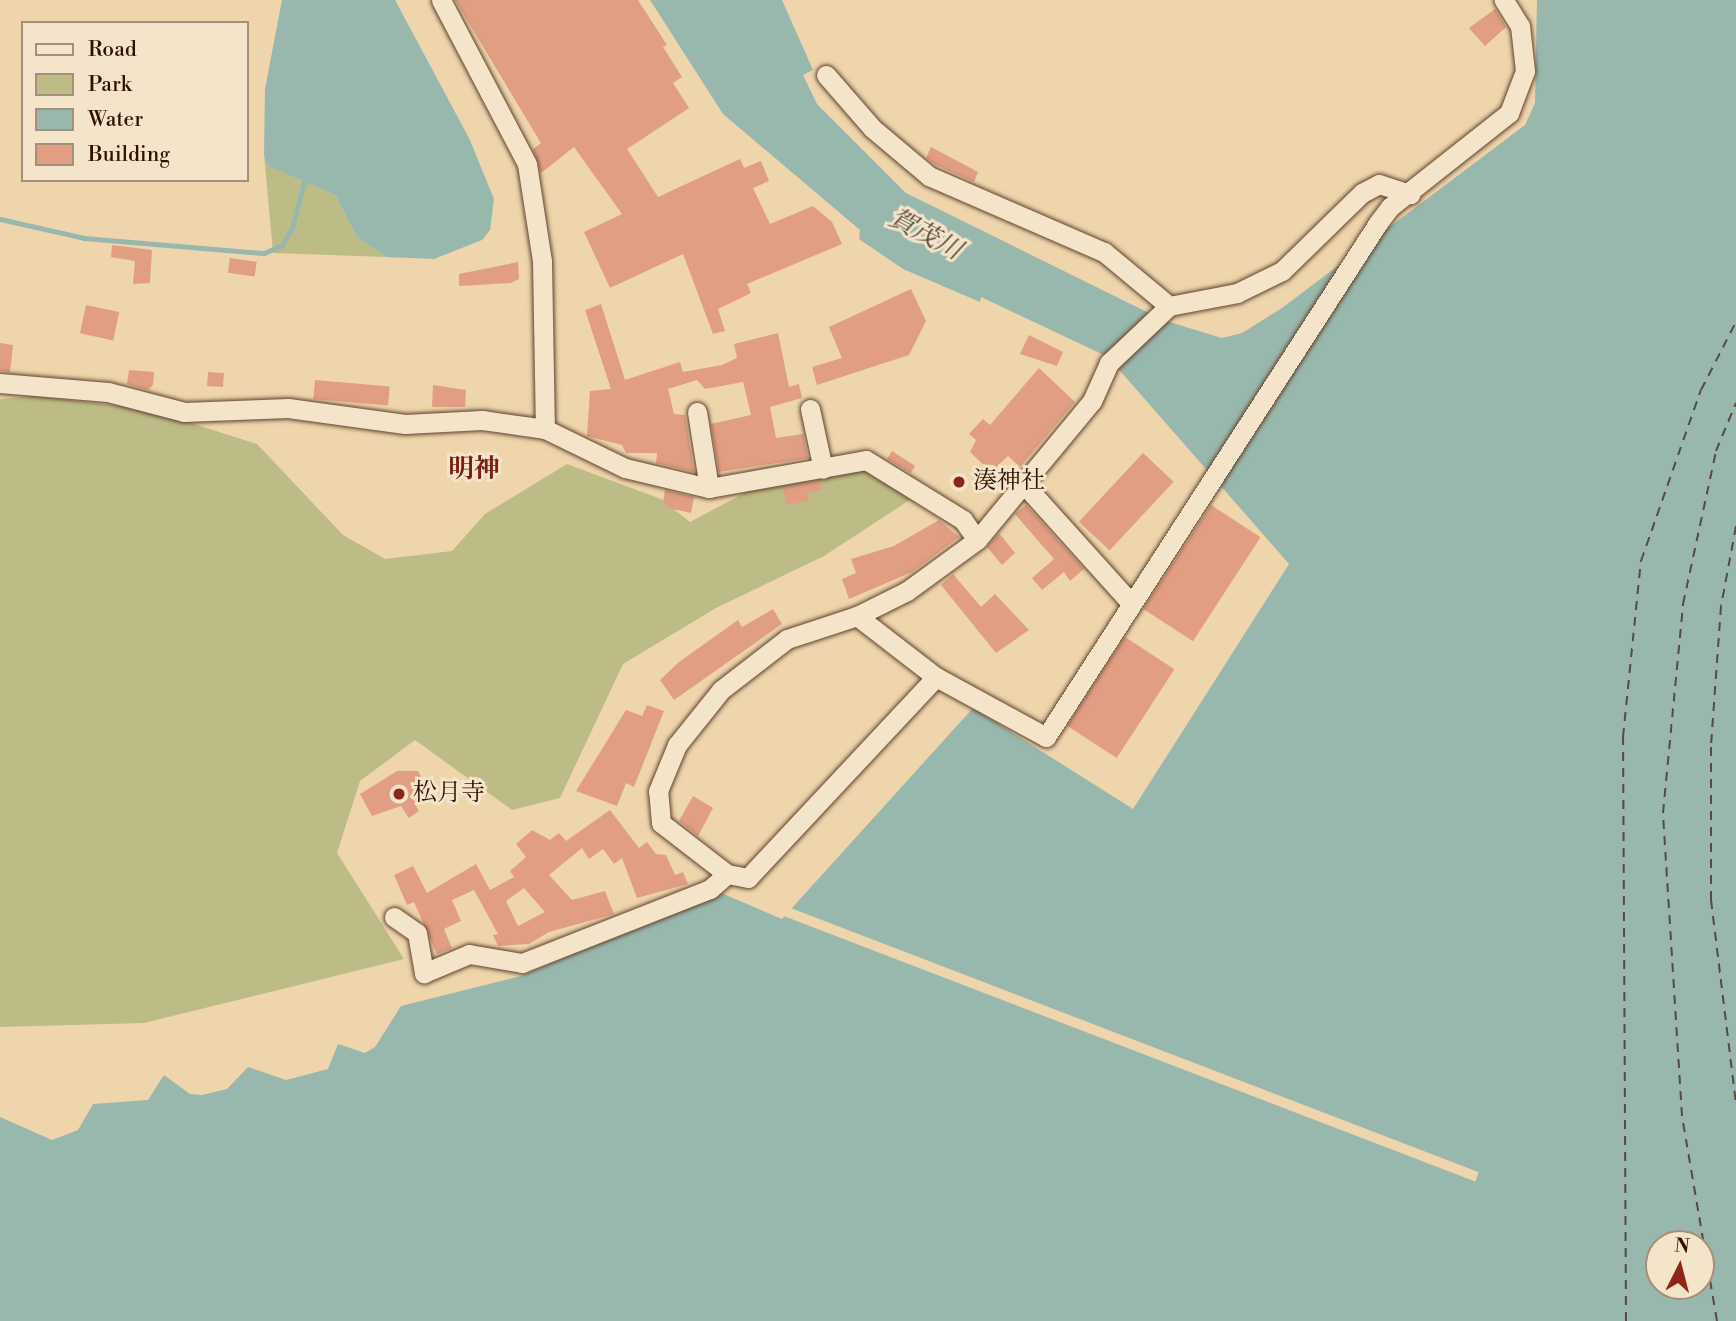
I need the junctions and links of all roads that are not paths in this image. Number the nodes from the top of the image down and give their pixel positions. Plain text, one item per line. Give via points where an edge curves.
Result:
1 (441, 0) edge
2 (1504, 0) edge
3 (826, 75) dead end
4 (1410, 194) junction
5 (1164, 311) junction
6 (0, 383) edge
7 (810, 409) dead end
8 (697, 412) dead end
9 (545, 429) junction
10 (823, 469) junction
11 (1021, 481) junction
12 (709, 488) junction
13 (978, 540) junction
14 (1131, 603) junction
15 (857, 617) junction
16 (936, 677) junction
17 (727, 874) junction
18 (394, 917) dead end

1 - 9 street via 527,164 542,261
2 - 4 street via 1520,26 1525,71 1509,113
3 - 5 street via 872,128 929,176 1104,251
4 - 5 street via 1379,184 1362,193 1282,271 1237,293
4 - 14 street via 1390,207 1372,232
5 - 11 street via 1109,363 1092,401
6 - 9 street via 108,392 184,412 288,408 405,424 482,420
7 - 10 street
8 - 12 street
9 - 12 street via 625,468
10 - 12 street
10 - 13 street via 866,460 963,520
11 - 13 street
11 - 14 street
13 - 15 street via 907,592
14 - 16 street via 1046,737
15 - 16 street
15 - 17 street via 787,639 721,690 677,745 658,791 661,823
16 - 17 street via 748,878
17 - 18 street via 710,889 522,963 469,954 424,973 417,933

